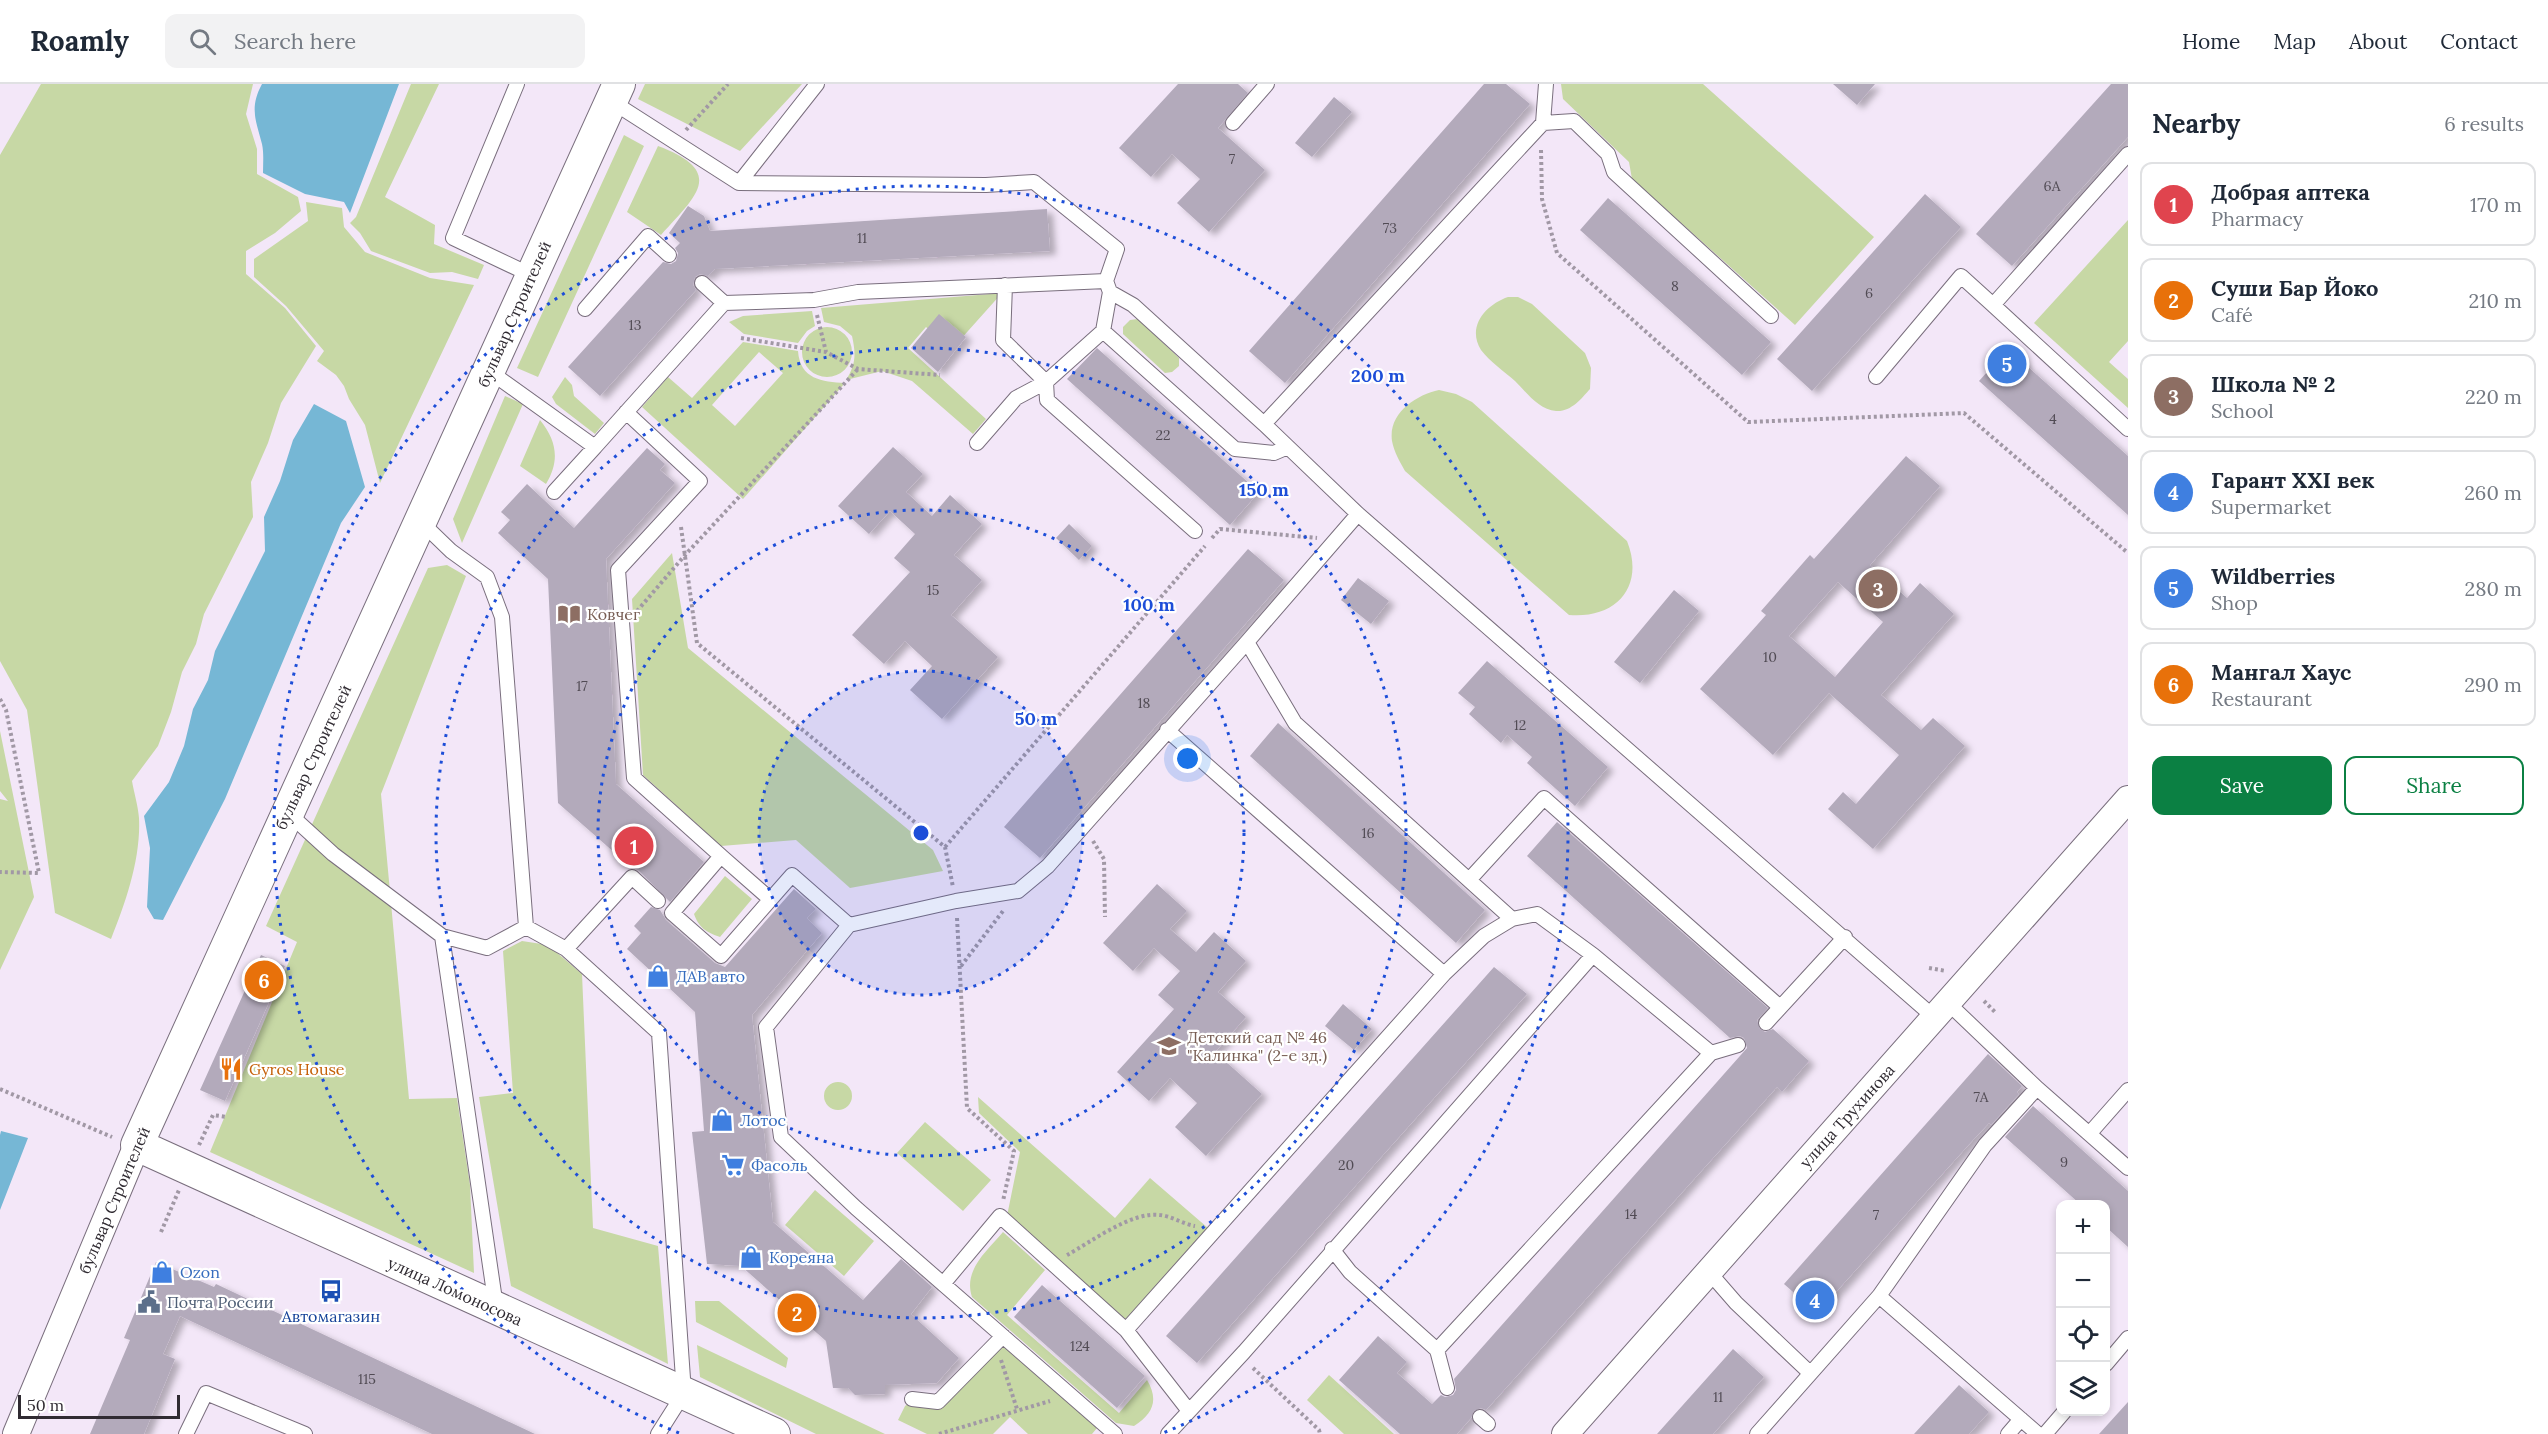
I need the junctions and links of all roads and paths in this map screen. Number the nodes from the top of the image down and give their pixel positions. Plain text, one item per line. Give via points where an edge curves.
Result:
1 (517, 84) edge
2 (728, 84) edge
3 (817, 84) edge
4 (1267, 84) edge
5 (1546, 84) edge
6 (615, 92) edge
7 (1233, 123) dead end
8 (1543, 123) junction
9 (675, 142) junction
10 (2128, 154) edge
11 (739, 183) junction
12 (669, 255) dead end
13 (531, 275) junction
14 (702, 283) dead end
15 (1005, 285) junction
16 (1108, 287) junction
17 (814, 300) junction
18 (724, 303) junction
19 (1993, 305) junction
20 (585, 309) dead end
21 (1771, 316) dead end
22 (1102, 331) junction
23 (741, 338) dead end
24 (826, 352) junction
25 (858, 369) junction
26 (489, 371) junction
27 (940, 375) dead end
28 (1875, 377) dead end
29 (1046, 382) junction
30 (626, 412) junction
31 (1264, 424) junction
32 (2128, 429) edge
33 (977, 443) dead end
34 (595, 447) junction
35 (1288, 447) junction
36 (554, 492) dead end
37 (677, 507) junction
38 (1358, 514) junction
39 (421, 522) junction
40 (1195, 531) dead end
41 (1335, 540) junction
42 (2128, 553) edge
43 (686, 554) junction
44 (623, 627) junction
45 (1247, 642) junction
46 (0, 699) edge
47 (1167, 730) junction
48 (2128, 799) edge
49 (287, 812) junction
50 (1083, 825) junction
51 (945, 847) junction
52 (721, 856) junction
53 (0, 872) edge
54 (1469, 880) junction
55 (1018, 891) junction
56 (770, 899) junction
57 (956, 901) junction
58 (664, 907) junction
59 (1105, 917) dead end
60 (1512, 919) junction
61 (849, 925) junction
62 (526, 927) junction
63 (442, 936) junction
64 (1845, 937) junction
65 (566, 949) junction
66 (1593, 954) junction
67 (961, 966) junction
68 (1929, 968) dead end
69 (1952, 972) dead end
70 (1444, 974) junction
71 (1984, 1001) dead end
72 (1780, 1007) junction
73 (1941, 1010) junction
74 (1995, 1012) dead end
75 (1766, 1023) dead end
76 (1738, 1045) dead end
77 (1711, 1053) junction
78 (2037, 1088) junction
79 (0, 1089) edge
80 (2128, 1090) edge
81 (2090, 1132) junction
82 (137, 1145) junction
83 (2128, 1168) edge
84 (1000, 1216) junction
85 (1217, 1228) junction
86 (1332, 1249) junction
87 (1052, 1263) junction
88 (1709, 1272) junction
89 (943, 1284) junction
90 (1879, 1296) junction
91 (496, 1310) junction
92 (1126, 1330) junction
93 (1003, 1336) junction
94 (2128, 1338) edge
95 (1437, 1350) junction
96 (1244, 1352) junction
97 (2108, 1362) edge
98 (1810, 1373) junction
99 (1447, 1388) dead end
100 (684, 1393) junction
101 (1071, 1395) junction
102 (912, 1399) dead end
103 (1017, 1409) junction
104 (1189, 1411) junction
105 (2061, 1416) edge
106 (2021, 1419) junction
107 (16, 1434) edge
108 (186, 1434) edge
109 (304, 1434) edge
110 (658, 1434) edge
111 (774, 1434) edge
112 (939, 1434) edge
113 (1115, 1434) edge
114 (1168, 1434) edge
115 (1320, 1434) edge
116 (1565, 1434) edge
117 (1756, 1434) edge
118 (2008, 1434) edge
119 (2038, 1434) edge
120 (2045, 1434) edge

1 - 13 lane via 453,238
2 - 9 path
3 - 11 lane
4 - 7 lane
5 - 8 lane
6 - 9 lane
6 - 13 street, бульвар Строителей
8 - 21 lane via 1574,121 1608,154 1614,172
8 - 31 lane
8 - 42 path via 1542,199 1557,253 1749,422 1964,413
9 - 11 lane
10 - 19 lane
11 - 16 lane via 1034,182 1117,249
12 - 20 lane via 648,236
13 - 26 street, бульвар Строителей
14 - 18 lane
15 - 16 lane
15 - 17 lane via 858,292
15 - 29 lane via 1003,340
16 - 22 lane
16 - 31 lane
17 - 18 lane
17 - 24 path
18 - 30 lane
19 - 28 lane via 1961,276
19 - 32 lane
22 - 29 lane
22 - 35 lane via 1235,449 1274,453
23 - 24 path
24 - 25 path
25 - 27 path
25 - 43 path
26 - 34 lane
26 - 39 street, бульвар Строителей
29 - 33 lane via 1016,398
29 - 40 lane via 1047,400
30 - 34 lane
30 - 37 lane via 700,481
31 - 35 lane
34 - 36 lane
35 - 38 lane
37 - 43 path
37 - 44 lane via 618,570
38 - 41 lane
38 - 64 lane
39 - 49 street, бульвар Строителей
39 - 62 lane via 451,551 487,577 502,617
41 - 45 lane
41 - 51 path via 1220,529
43 - 44 path
43 - 51 path via 697,643
44 - 52 lane via 634,778
45 - 47 lane
45 - 54 lane via 1295,723
46 - 53 path via 6,710 39,873
47 - 50 lane
47 - 70 lane
48 - 73 street, улица Трухинова
49 - 63 lane via 333,854
49 - 82 street, бульвар Строителей
50 - 55 lane via 1048,866
50 - 59 path via 1104,859
51 - 57 path
52 - 56 lane
52 - 58 lane
54 - 60 lane
54 - 72 lane via 1544,798
55 - 57 lane
55 - 67 path
56 - 58 lane via 721,956
56 - 61 lane via 792,875
57 - 61 lane
57 - 67 path
58 - 65 lane via 632,877
60 - 66 lane via 1537,914
60 - 70 lane via 1484,936
61 - 89 lane via 766,1027 781,1137
62 - 63 lane via 487,948
62 - 65 lane
63 - 91 lane
64 - 72 lane
64 - 73 lane
65 - 100 lane via 659,1033
66 - 77 lane
66 - 86 lane
67 - 84 path via 967,1108 1014,1151
68 - 69 path
70 - 85 lane
71 - 74 path
72 - 75 lane
73 - 78 lane
73 - 88 street, улица Трухинова
76 - 77 lane
77 - 95 lane
78 - 81 lane
78 - 90 lane via 1985,1145
79 - 82 path via 92,1130
80 - 81 lane
81 - 83 lane
82 - 91 street, улица Ломоносова
82 - 107 street, бульвар Строителей
84 - 87 lane
84 - 89 lane
85 - 87 path via 1179,1223 1159,1215 1146,1216 1127,1222
85 - 92 lane
86 - 95 lane via 1350,1272
86 - 96 lane
87 - 92 lane
88 - 98 lane via 1736,1304
88 - 116 street, улица Трухинова
89 - 93 lane
90 - 98 lane
90 - 106 lane
91 - 100 street, улица Ломоносова
92 - 104 lane
93 - 101 lane
93 - 102 lane via 938,1402
93 - 103 path via 1000,1358
94 - 97 lane
95 - 99 lane
96 - 104 lane
96 - 115 path via 1256,1372
98 - 117 lane
100 - 110 lane
100 - 111 street, улица Ломоносова
101 - 103 path
101 - 113 lane
103 - 112 path
104 - 114 lane
105 - 120 lane
106 - 118 lane
106 - 119 lane
108 - 109 lane via 206,1393

